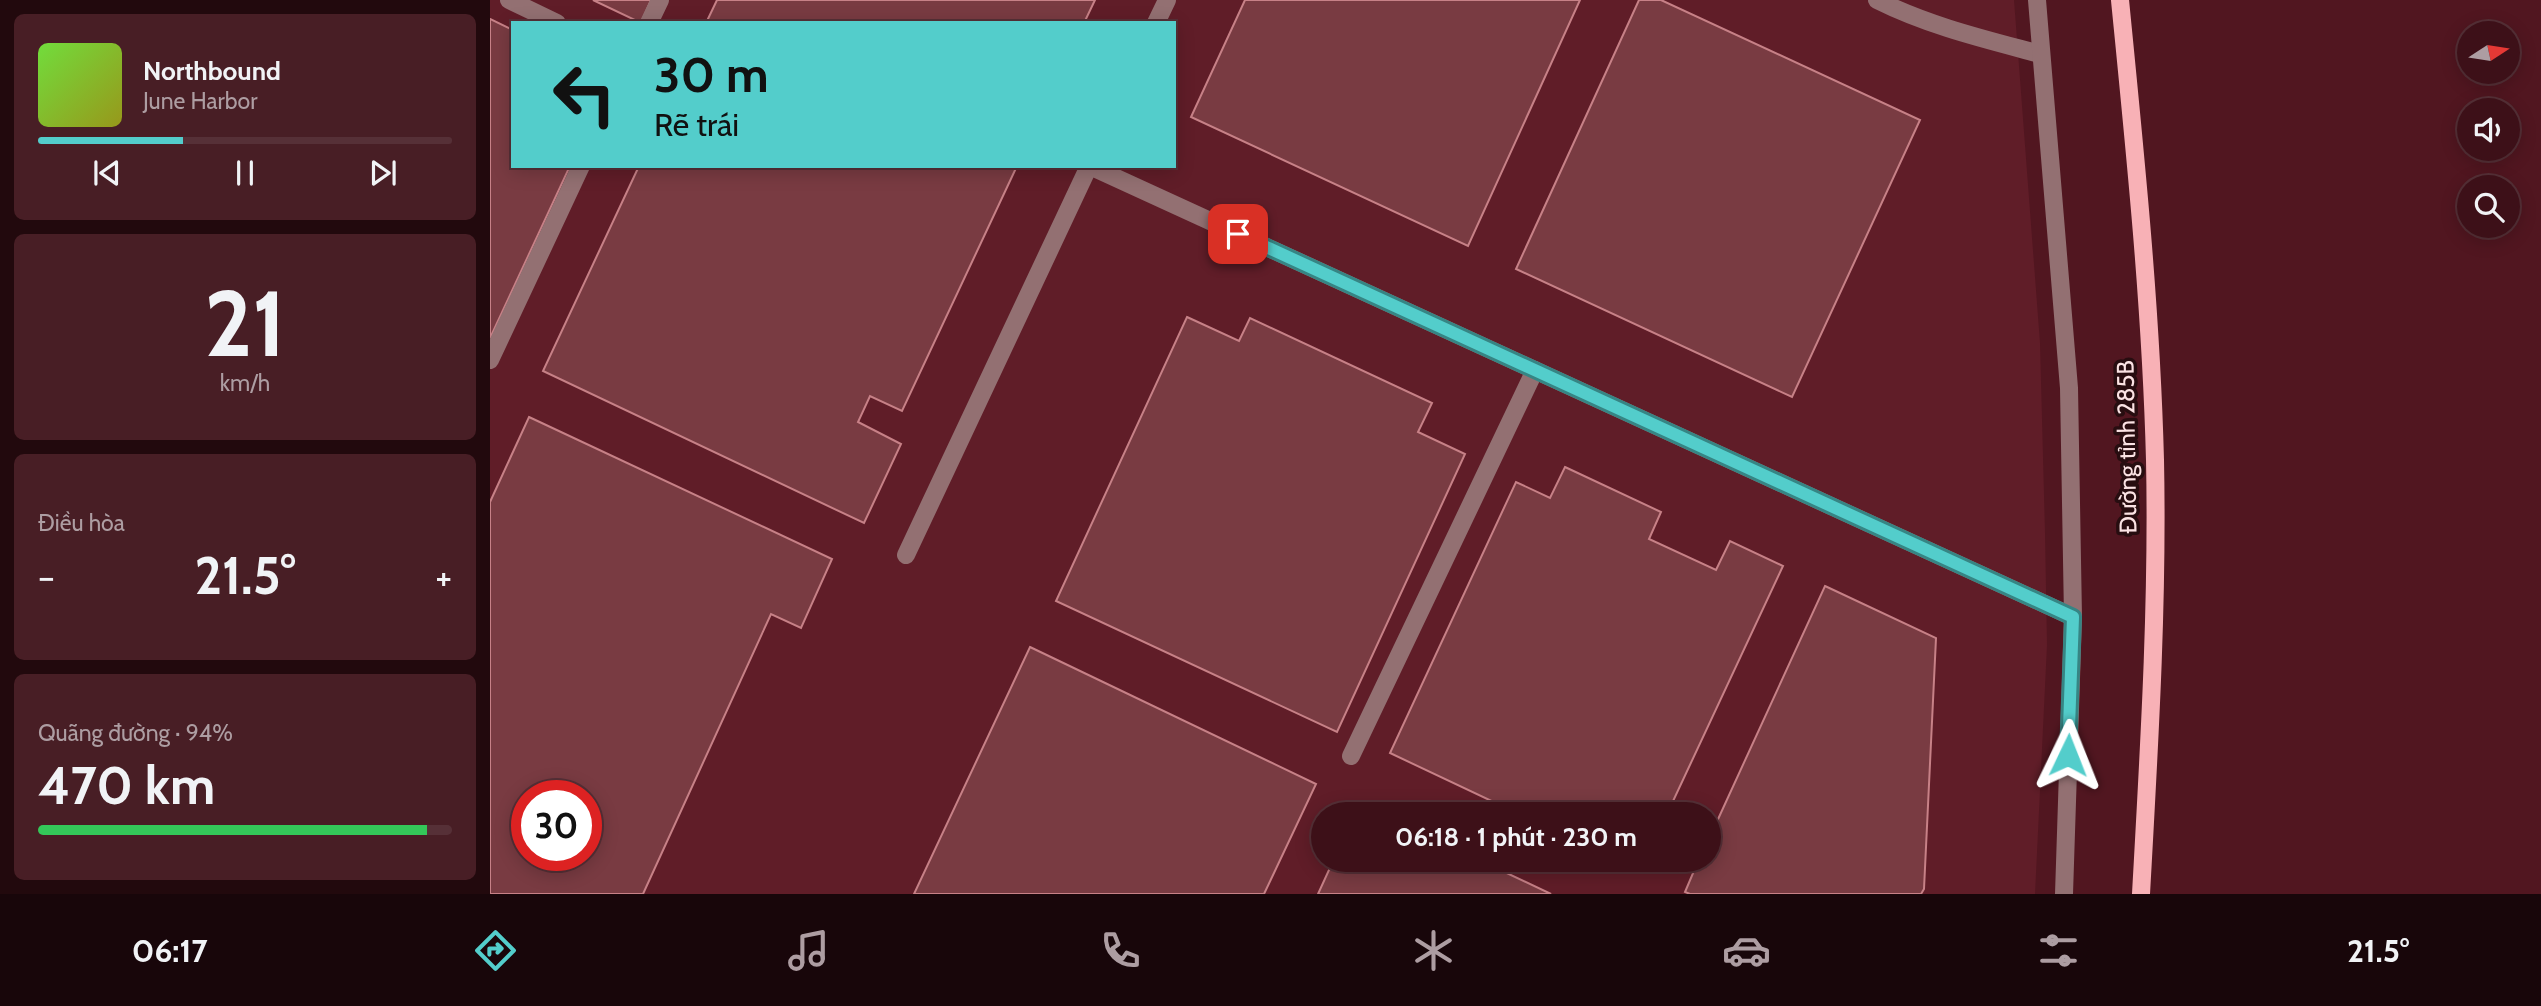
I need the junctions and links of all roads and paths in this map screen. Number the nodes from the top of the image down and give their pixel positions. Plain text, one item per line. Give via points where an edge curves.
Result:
1 (509, 0) edge
2 (660, 0) edge
3 (1167, 0) edge
4 (1877, 0) edge
5 (2037, 0) edge
6 (2120, 0) edge
7 (553, 21) edge
8 (650, 21) edge
9 (1157, 21) edge
10 (2040, 54) junction
11 (581, 168) edge
12 (1088, 168) edge
13 (1093, 168) edge
14 (490, 360) edge
15 (1535, 370) junction
16 (906, 555) dead end
17 (2073, 617) junction
18 (1351, 757) dead end
19 (2064, 894) edge
20 (2141, 894) edge

1 - 7 street
2 - 8 street
3 - 9 street
4 - 10 street via 1955,32
5 - 10 street
6 - 20 main road, Đường tỉnh 285B via 2145,282 2155,460 2150,741
10 - 17 street via 2069,388
11 - 14 street
12 - 16 street
13 - 15 street
15 - 17 street
15 - 18 street
17 - 19 street

